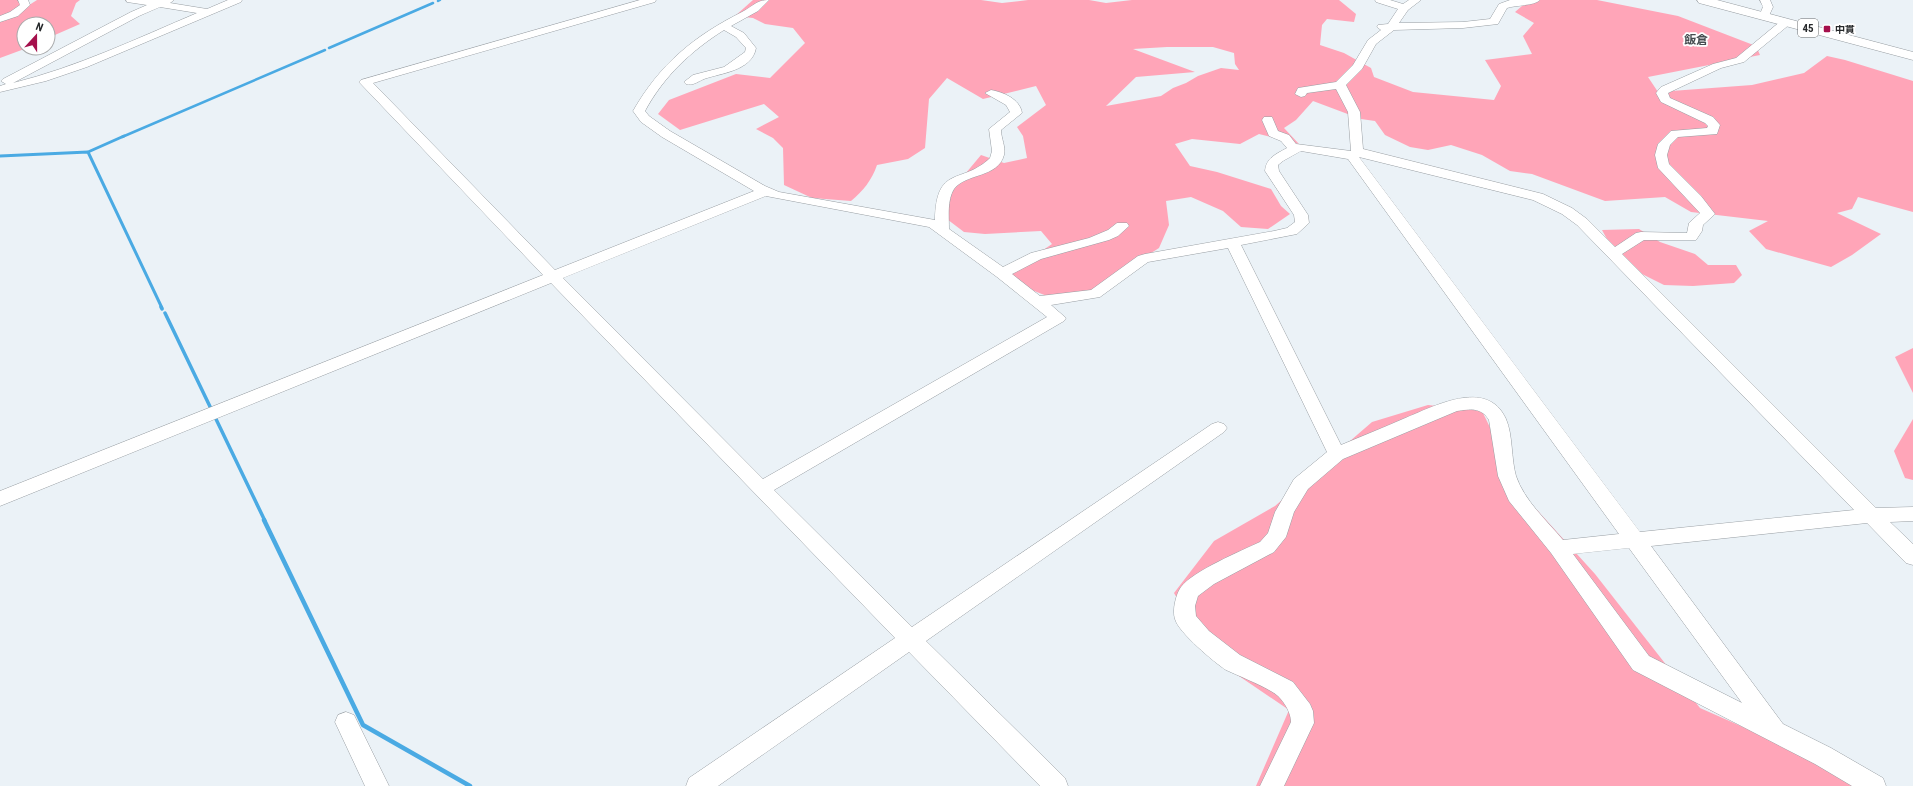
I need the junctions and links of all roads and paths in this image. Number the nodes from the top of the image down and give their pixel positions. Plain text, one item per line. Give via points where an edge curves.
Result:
1 (23, 0) edge
2 (131, 0) edge
3 (169, 0) edge
4 (237, 0) edge
5 (651, 0) edge
6 (764, 0) edge
7 (1380, 0) edge
8 (1416, 0) edge
9 (1535, 0) edge
10 (1703, 0) edge
11 (1765, 0) edge
12 (157, 5) junction
13 (1404, 8) junction
14 (209, 12) junction
15 (1764, 16) junction
16 (0, 20) edge
17 (1786, 22) junction
18 (728, 23) junction
19 (1390, 27) junction
20 (1913, 56) edge
21 (1721, 57) dead end
22 (1743, 58) junction
23 (690, 82) dead end
24 (4, 85) edge
25 (1340, 85) junction
26 (991, 93) dead end
27 (1301, 94) dead end
28 (1268, 120) dead end
29 (1294, 149) junction
30 (1355, 154) junction
31 (766, 191) junction
32 (1122, 226) dead end
33 (942, 229) junction
34 (1232, 242) junction
35 (1613, 254) junction
36 (1002, 274) junction
37 (552, 277) junction
38 (1035, 300) junction
39 (1218, 428) dead end
40 (1337, 454) junction
41 (761, 489) junction
42 (0, 499) edge
43 (1913, 514) edge
44 (1872, 515) junction
45 (1635, 540) junction
46 (1558, 548) junction
47 (1913, 557) edge
48 (910, 640) junction
49 (346, 722) dead end
50 (1777, 732) junction
51 (378, 786) edge
52 (698, 786) edge
53 (1056, 786) edge
54 (1272, 786) edge
55 (1874, 786) edge

1 - 16 street via 25,5 20,11
2 - 12 street
3 - 12 street
4 - 14 street
5 - 37 street via 365,82
6 - 18 street via 750,13
7 - 13 street
8 - 13 street
9 - 19 street via 1503,6 1494,22
10 - 15 main road, 45
11 - 15 street via 1768,7
12 - 14 street
12 - 24 street
13 - 19 street
14 - 24 street via 83,65 42,79
15 - 17 main road, 45
17 - 20 main road, 45
17 - 22 street
18 - 23 street via 726,26 740,35 751,48 750,53 725,70 701,76
18 - 31 street via 680,58 662,76 639,111 644,119 666,134
19 - 25 street via 1372,42 1358,67
21 - 22 street
22 - 35 street via 1717,66 1665,89 1662,93 1665,100 1709,120 1714,125 1713,131 1675,134 1664,144 1661,155 1663,165 1708,214 1696,222 1692,237 1641,236
25 - 27 street via 1302,90
25 - 30 street via 1354,112
26 - 33 street via 1014,105 1016,113 995,129 998,148 996,158 988,166 952,183 948,189 942,206
28 - 29 street via 1274,133 1285,138
29 - 30 street via 1299,147
29 - 34 street via 1272,164 1272,170 1301,215 1302,223 1292,231
30 - 35 street via 1538,197 1567,211 1582,222
30 - 45 street
31 - 33 street via 933,224
31 - 37 street
32 - 36 street via 1113,234 1101,239 1041,253
33 - 36 street
34 - 38 street via 1143,260 1096,294
34 - 40 street
35 - 44 street
36 - 38 street
37 - 41 street
37 - 42 street
38 - 41 street via 1058,318
39 - 48 street
40 - 46 street via 1454,405 1484,405 1492,410 1498,420 1507,476 1516,496
40 - 54 street via 1301,484 1285,512 1276,537 1266,548 1208,578 1189,592 1185,606 1185,619 1200,637 1232,662 1285,689 1302,711 1302,723
41 - 48 street
43 - 44 street
44 - 45 street
44 - 47 street
45 - 46 street
45 - 50 street
46 - 50 street via 1641,663
48 - 52 street
48 - 53 street
49 - 51 street
50 - 55 street

